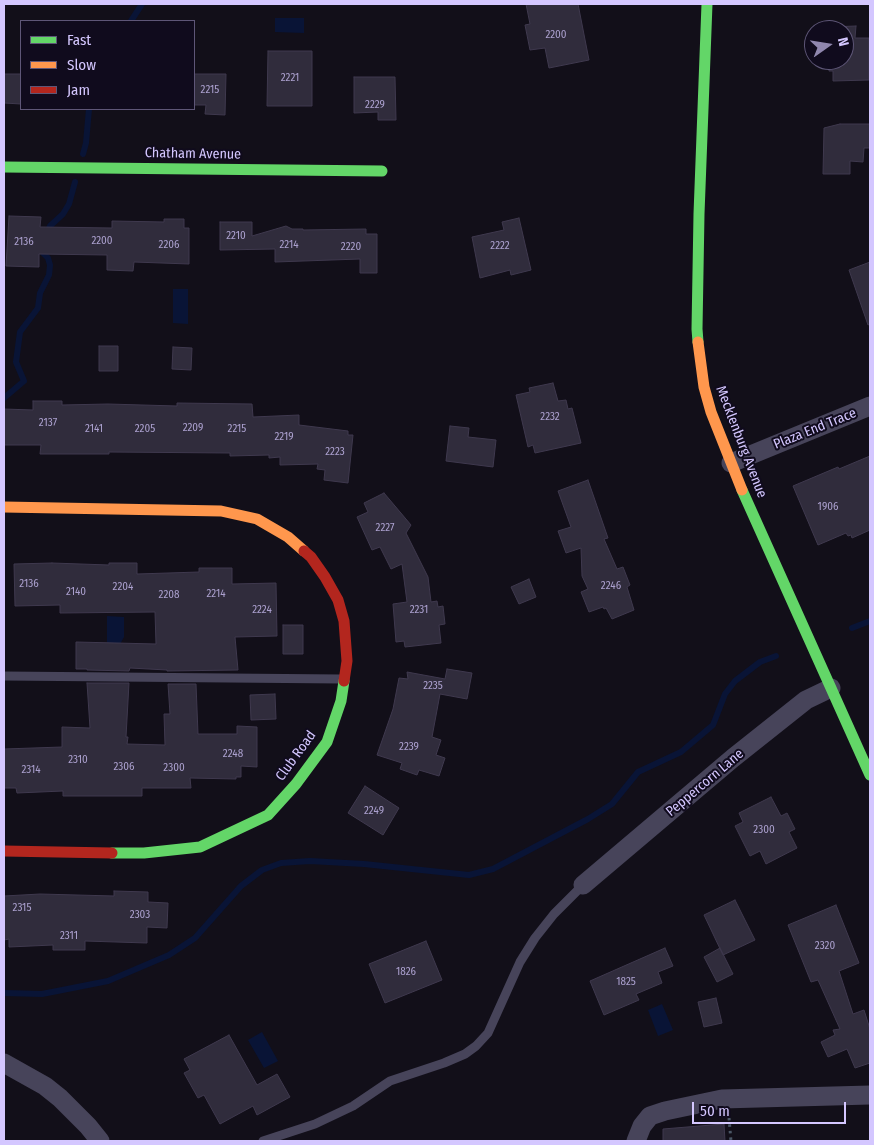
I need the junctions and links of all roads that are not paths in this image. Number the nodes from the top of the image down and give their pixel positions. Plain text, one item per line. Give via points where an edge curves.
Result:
1 (707, 4) edge
2 (4, 167) edge
3 (382, 171) dead end
4 (870, 406) edge
5 (731, 463) junction
6 (4, 507) edge
7 (4, 676) edge
8 (345, 679) junction
9 (831, 688) junction
10 (870, 775) edge
11 (4, 851) edge
12 (584, 885) joint
13 (4, 1063) edge
14 (870, 1095) edge
15 (100, 1141) edge
16 (263, 1141) edge
17 (636, 1141) edge

1 - 5 street, Mecklenburg Avenue via 697,329 704,387
2 - 3 street, Chatham Avenue
4 - 5 street, Plaza End Trace
5 - 9 street, Mecklenburg Avenue
6 - 8 street, Club Road via 221,511 272,526 311,558 338,600 346,642
7 - 8 lane
8 - 11 street, Club Road via 327,742 268,815 200,847 144,853
9 - 10 street, Mecklenburg Avenue
9 - 12 street, Peppercorn Lane via 798,706
12 - 16 lane via 535,938 520,962 488,1033 476,1046 444,1063 390,1081 353,1106 315,1124
13 - 15 street via 60,1098
14 - 17 street via 722,1099 650,1116

